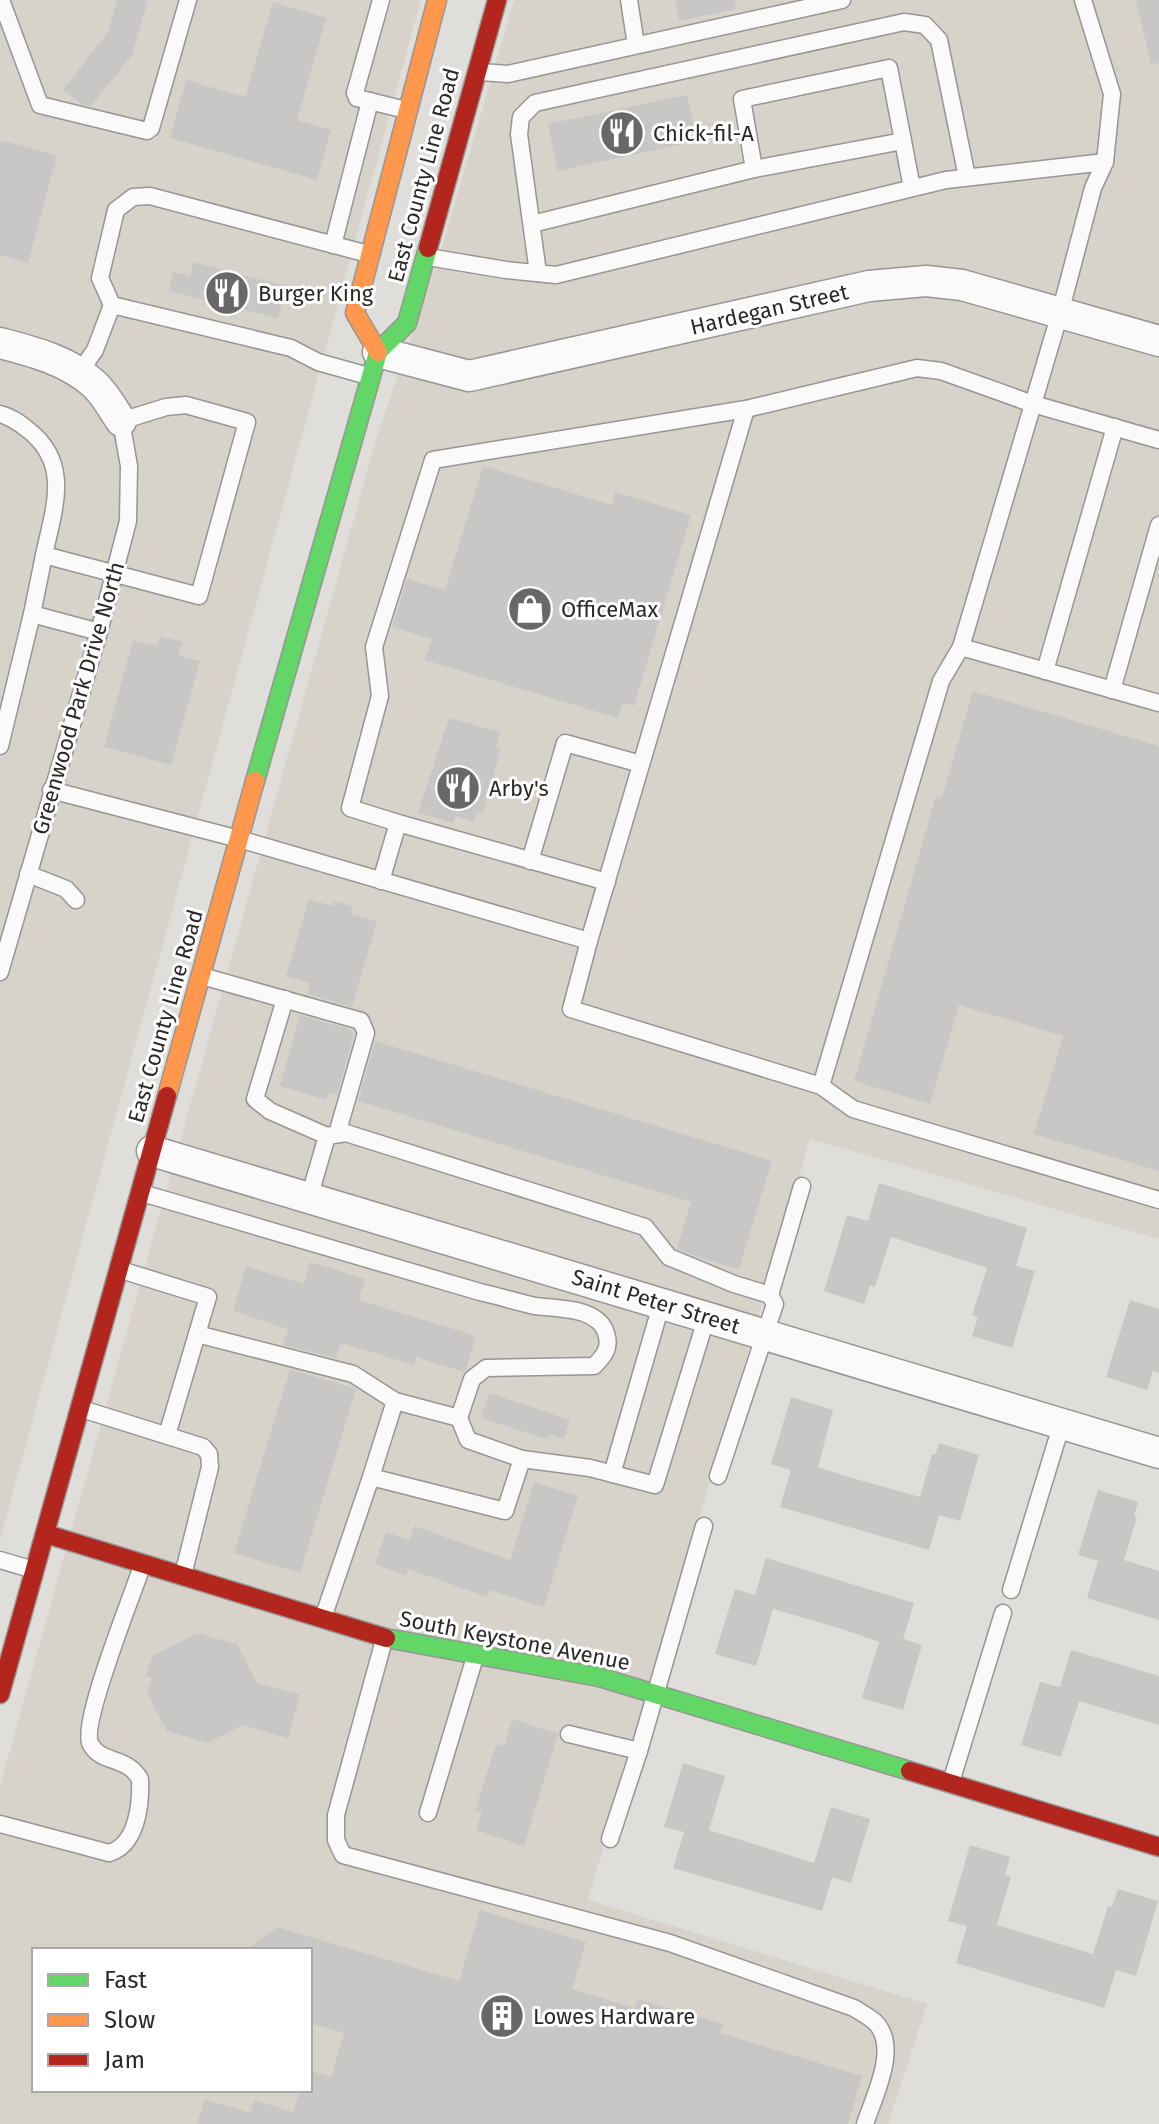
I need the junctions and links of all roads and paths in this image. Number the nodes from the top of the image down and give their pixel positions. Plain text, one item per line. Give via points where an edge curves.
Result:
1 (1, 0) edge
2 (188, 0) edge
3 (381, 0) edge
4 (497, 0) edge
5 (629, 0) edge
6 (842, 0) edge
7 (1083, 0) edge
8 (433, 1) edge
9 (636, 45) junction
10 (476, 72) junction
11 (370, 101) junction
12 (406, 110) junction
13 (903, 141) junction
14 (1105, 162) junction
15 (754, 169) junction
16 (967, 177) junction
17 (912, 188) junction
18 (532, 224) junction
19 (333, 245) junction
20 (369, 254) junction
21 (425, 257) junction
22 (538, 273) junction
23 (112, 305) junction
24 (1060, 313) junction
25 (1159, 341) edge
26 (0, 343) edge
27 (375, 365) junction
28 (79, 373) junction
29 (1033, 404) junction
30 (746, 409) junction
31 (0, 414) edge
32 (121, 421) junction
33 (1115, 427) junction
34 (1159, 440) edge
35 (1159, 525) edge
36 (44, 555) junction
37 (115, 573) junction
38 (32, 614) junction
39 (99, 632) junction
40 (961, 647) junction
41 (1045, 671) junction
42 (1112, 690) junction
43 (1159, 703) edge
44 (0, 746) edge
45 (641, 764) junction
46 (51, 790) junction
47 (398, 823) junction
48 (239, 839) junction
49 (530, 861) junction
50 (28, 874) junction
51 (381, 881) junction
52 (607, 882) junction
53 (76, 900) dead end
54 (589, 941) junction
55 (0, 972) edge
56 (201, 976) junction
57 (285, 999) junction
58 (821, 1086) junction
59 (332, 1135) junction
60 (152, 1151) junction
61 (802, 1186) dead end
62 (140, 1193) junction
63 (309, 1198) junction
64 (1159, 1200) edge
65 (119, 1269) junction
66 (770, 1295) junction
67 (662, 1302) junction
68 (707, 1316) junction
69 (765, 1333) junction
70 (197, 1334) junction
71 (395, 1401) junction
72 (80, 1409) junction
73 (459, 1418) junction
74 (1062, 1423) junction
75 (167, 1435) junction
76 (1159, 1453) edge
77 (522, 1459) junction
78 (612, 1474) junction
79 (718, 1476) dead end
80 (371, 1477) junction
81 (704, 1526) dead end
82 (46, 1534) junction
83 (0, 1560) edge
84 (142, 1564) junction
85 (36, 1571) junction
86 (182, 1576) junction
87 (1011, 1590) dead end
88 (1003, 1613) dead end
89 (322, 1619) junction
90 (385, 1638) junction
91 (475, 1655) junction
92 (0, 1694) edge
93 (655, 1694) junction
94 (569, 1734) dead end
95 (639, 1751) junction
96 (951, 1784) junction
97 (428, 1813) dead end
98 (0, 1824) edge
99 (610, 1839) dead end
100 (1159, 1847) edge
101 (865, 2124) edge

1 - 2 lane via 40,105 147,131
3 - 11 lane via 355,93
4 - 10 main road, East County Line Road
5 - 9 lane
6 - 9 lane
7 - 14 lane via 1112,94
8 - 12 main road, East County Line Road
9 - 10 lane via 508,74
10 - 21 main road, East County Line Road
11 - 12 lane
11 - 19 lane
12 - 20 main road, East County Line Road
13 - 15 lane
13 - 15 lane via 889,68 742,99
13 - 17 lane
14 - 16 lane
14 - 24 lane via 1093,188
15 - 18 lane
16 - 17 lane
16 - 18 lane via 939,40 925,25 904,22 535,103 521,117 519,134
17 - 22 lane via 556,275
18 - 22 lane
19 - 20 lane
19 - 23 lane via 150,196 133,197 116,210 100,278
20 - 27 main road, East County Line Road via 355,313
21 - 22 lane
21 - 27 main road, East County Line Road via 407,323
23 - 27 lane via 291,348 318,362
23 - 28 lane via 95,350
24 - 25 street, Hardegan Street
24 - 27 street, Hardegan Street via 962,285 898,282 469,376
24 - 29 lane
26 - 28 street via 41,353
27 - 48 main road, East County Line Road
28 - 32 street via 95,385
29 - 30 lane via 941,371 917,368
29 - 33 lane
29 - 40 lane
30 - 45 lane
30 - 47 lane via 433,460 374,647 380,696 350,808
31 - 36 lane via 43,441 52,459 58,492
32 - 37 lane, Greenwood Park Drive North via 129,466 128,521
32 - 37 lane via 186,405 247,422 199,596
33 - 34 lane
33 - 41 lane
35 - 42 lane
36 - 37 lane
36 - 38 lane
37 - 39 lane, Greenwood Park Drive North
38 - 39 lane
38 - 44 lane
39 - 46 lane, Greenwood Park Drive North
40 - 41 lane
40 - 58 lane via 941,681
41 - 42 lane
42 - 43 lane
45 - 49 lane via 565,743
45 - 52 lane
46 - 48 lane
46 - 50 lane, Greenwood Park Drive North
47 - 49 lane
47 - 51 lane
48 - 51 lane
48 - 56 main road, East County Line Road
49 - 52 lane
50 - 53 lane via 66,889
50 - 55 lane, Greenwood Park Drive North
51 - 54 lane
52 - 54 lane
54 - 58 lane via 571,1009
56 - 57 lane
56 - 60 main road, East County Line Road
57 - 59 lane via 255,1099 270,1111
57 - 59 lane via 361,1021 366,1033
58 - 64 lane via 853,1109
59 - 63 lane
59 - 66 lane via 346,1133 645,1227 669,1257
60 - 62 main road, East County Line Road
60 - 63 street, Saint Peter Street
61 - 66 lane
62 - 65 main road, East County Line Road
62 - 73 lane via 480,1292 592,1316 602,1323 607,1353 594,1366 486,1368 472,1379
63 - 67 street, Saint Peter Street
65 - 70 lane via 208,1297
65 - 72 main road, East County Line Road
66 - 69 lane via 775,1304
67 - 68 street, Saint Peter Street
67 - 78 lane
68 - 69 street, Saint Peter Street
68 - 78 lane via 655,1485
69 - 74 street, Saint Peter Street
69 - 79 lane
70 - 71 lane via 353,1374
70 - 75 lane
71 - 73 lane
71 - 80 lane
72 - 75 lane
72 - 82 main road, East County Line Road
73 - 77 lane via 468,1440
74 - 76 street, Saint Peter Street
74 - 87 lane
75 - 86 lane via 209,1454
77 - 78 lane
77 - 80 lane via 505,1511
80 - 89 lane
81 - 93 lane
82 - 84 main road, South Keystone Avenue
82 - 85 main road, East County Line Road
83 - 85 lane
84 - 86 main road, South Keystone Avenue
84 - 98 lane via 88,1738 99,1754 128,1764 140,1779 132,1833 109,1853
85 - 92 main road, East County Line Road
86 - 89 main road, South Keystone Avenue
88 - 96 lane
89 - 90 main road, South Keystone Avenue
90 - 91 main road, South Keystone Avenue
90 - 101 lane via 336,1815 336,1840 343,1855 670,1943 854,2008 876,2023 886,2043
91 - 93 main road, South Keystone Avenue via 599,1677
91 - 97 lane
93 - 95 lane
93 - 96 main road, South Keystone Avenue
94 - 95 lane
95 - 99 lane
96 - 100 main road, South Keystone Avenue

